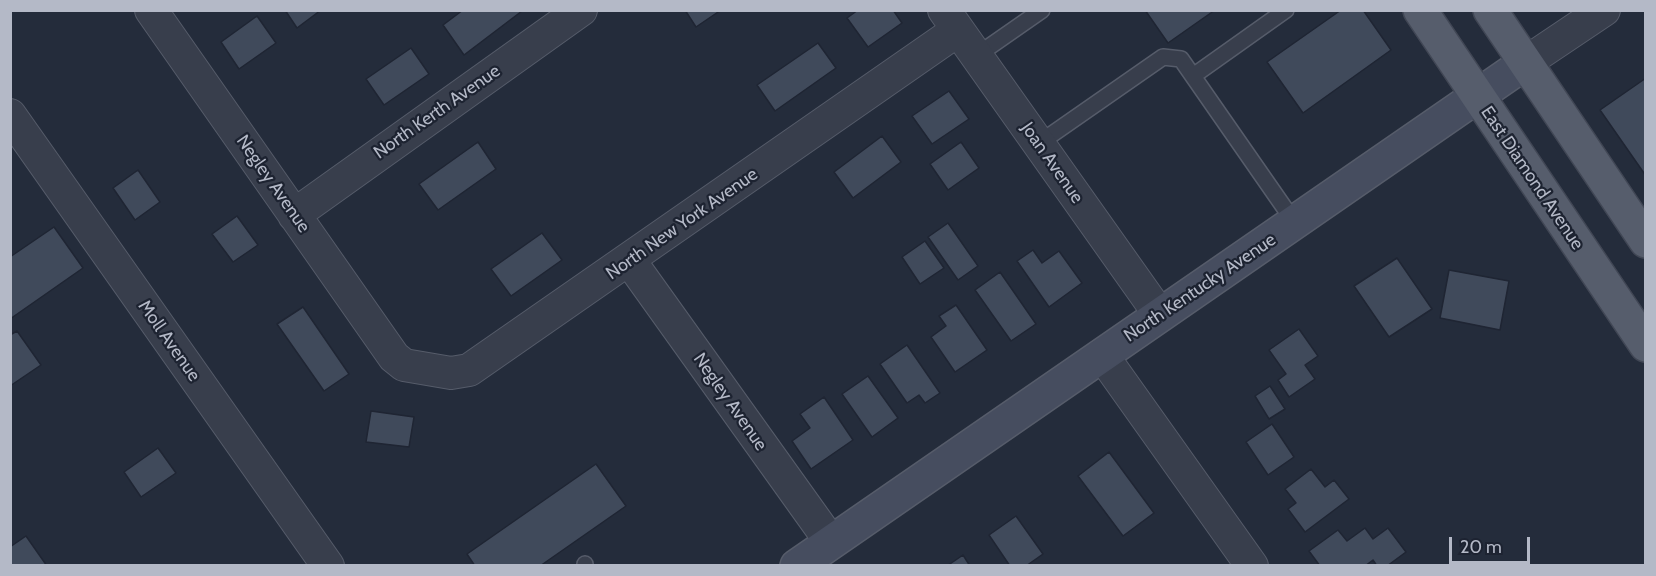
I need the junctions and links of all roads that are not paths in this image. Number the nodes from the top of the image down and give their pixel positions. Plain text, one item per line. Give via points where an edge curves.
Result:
1 (581, 10) edge
2 (1042, 10) edge
3 (1286, 10) edge
4 (1420, 10) edge
5 (1490, 10) edge
6 (1604, 10) edge
7 (165, 15) edge
8 (951, 20) edge
9 (976, 56) junction
10 (1525, 63) junction
11 (1193, 76) junction
12 (1478, 98) junction
13 (10, 115) edge
14 (1038, 144) junction
15 (19, 148) edge
16 (294, 215) junction
17 (1295, 223) junction
18 (1646, 241) edge
19 (630, 261) junction
20 (1160, 315) junction
21 (1646, 345) edge
22 (1102, 355) junction
23 (394, 357) joint
24 (831, 542) junction
25 (328, 566) edge
26 (797, 566) edge
27 (1252, 566) edge

1 - 16 street, North Kerth Avenue
2 - 9 lane
3 - 11 lane
4 - 12 main road, East Diamond Avenue
5 - 10 main road
6 - 10 street, North Kentucky Avenue
7 - 16 street, Negley Avenue
8 - 9 street, Joan Avenue
8 - 19 street, North New York Avenue
9 - 14 street, Joan Avenue
10 - 12 street, North Kentucky Avenue
10 - 18 main road
11 - 14 lane via 1181,59 1163,57
11 - 17 lane
12 - 17 street, North Kentucky Avenue
12 - 21 main road, East Diamond Avenue
13 - 15 street, Moll Avenue
14 - 20 street, Joan Avenue
15 - 25 street, Moll Avenue
16 - 23 street, Negley Avenue
17 - 20 street, North Kentucky Avenue
19 - 23 street, North New York Avenue via 469,370 433,372 404,365
19 - 24 street, Negley Avenue
20 - 22 street, North Kentucky Avenue
22 - 24 street, North Kentucky Avenue
22 - 27 street
24 - 26 street, North Kentucky Avenue

